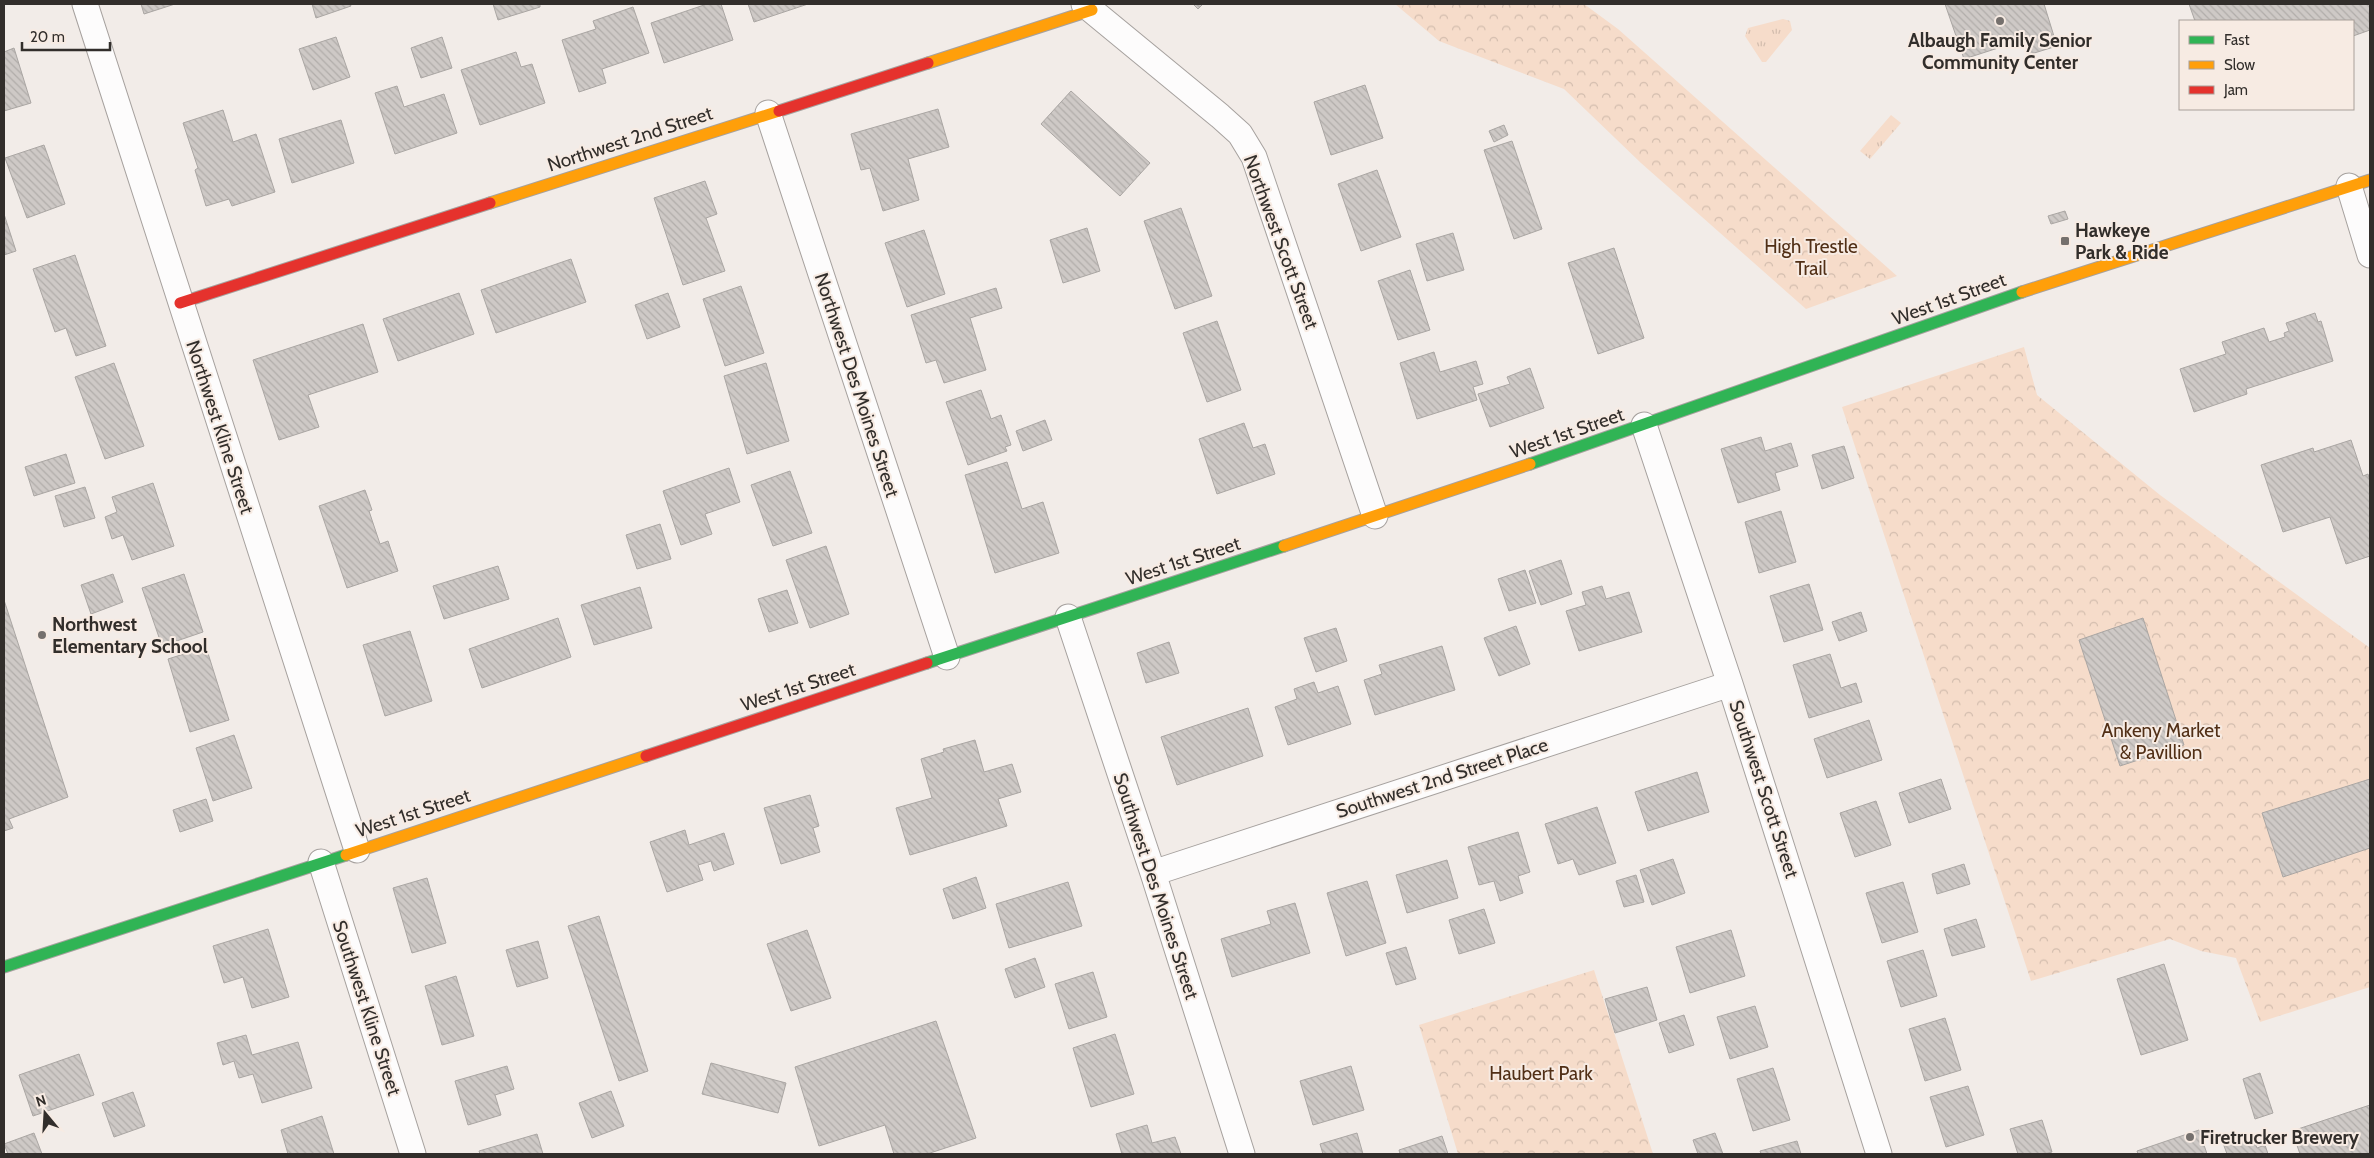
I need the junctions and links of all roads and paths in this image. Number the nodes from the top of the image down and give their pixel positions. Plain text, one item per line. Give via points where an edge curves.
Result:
1 (85, 4) edge
2 (1088, 7) edge
3 (768, 113) junction
4 (2360, 183) edge
5 (2370, 255) edge
6 (180, 303) junction
7 (1644, 425) junction
8 (1374, 516) junction
9 (1068, 617) junction
10 (946, 657) junction
11 (1730, 684) junction
12 (357, 850) junction
13 (321, 862) junction
14 (1153, 873) junction
15 (4, 967) edge
16 (414, 1154) edge
17 (1242, 1154) edge
18 (1879, 1154) edge

1 - 6 street, Northwest Kline Street
2 - 3 main road, Northwest 2nd Street
2 - 8 street, Northwest Scott Street via 1240,134 1254,157
3 - 6 main road, Northwest 2nd Street
3 - 10 street, Northwest Des Moines Street
4 - 5 street
4 - 7 main road, West 1st Street via 2018,293
6 - 12 street, Northwest Kline Street
7 - 8 main road, West 1st Street
7 - 11 street, Southwest Scott Street
8 - 9 main road, West 1st Street
9 - 10 main road, West 1st Street
9 - 14 street, Southwest Des Moines Street
10 - 12 main road, West 1st Street
11 - 14 street, Southwest 2nd Street Place
11 - 18 street, Southwest Scott Street
12 - 13 main road, West 1st Street
13 - 15 main road, West 1st Street
13 - 16 street, Southwest Kline Street
14 - 17 street, Southwest Des Moines Street

